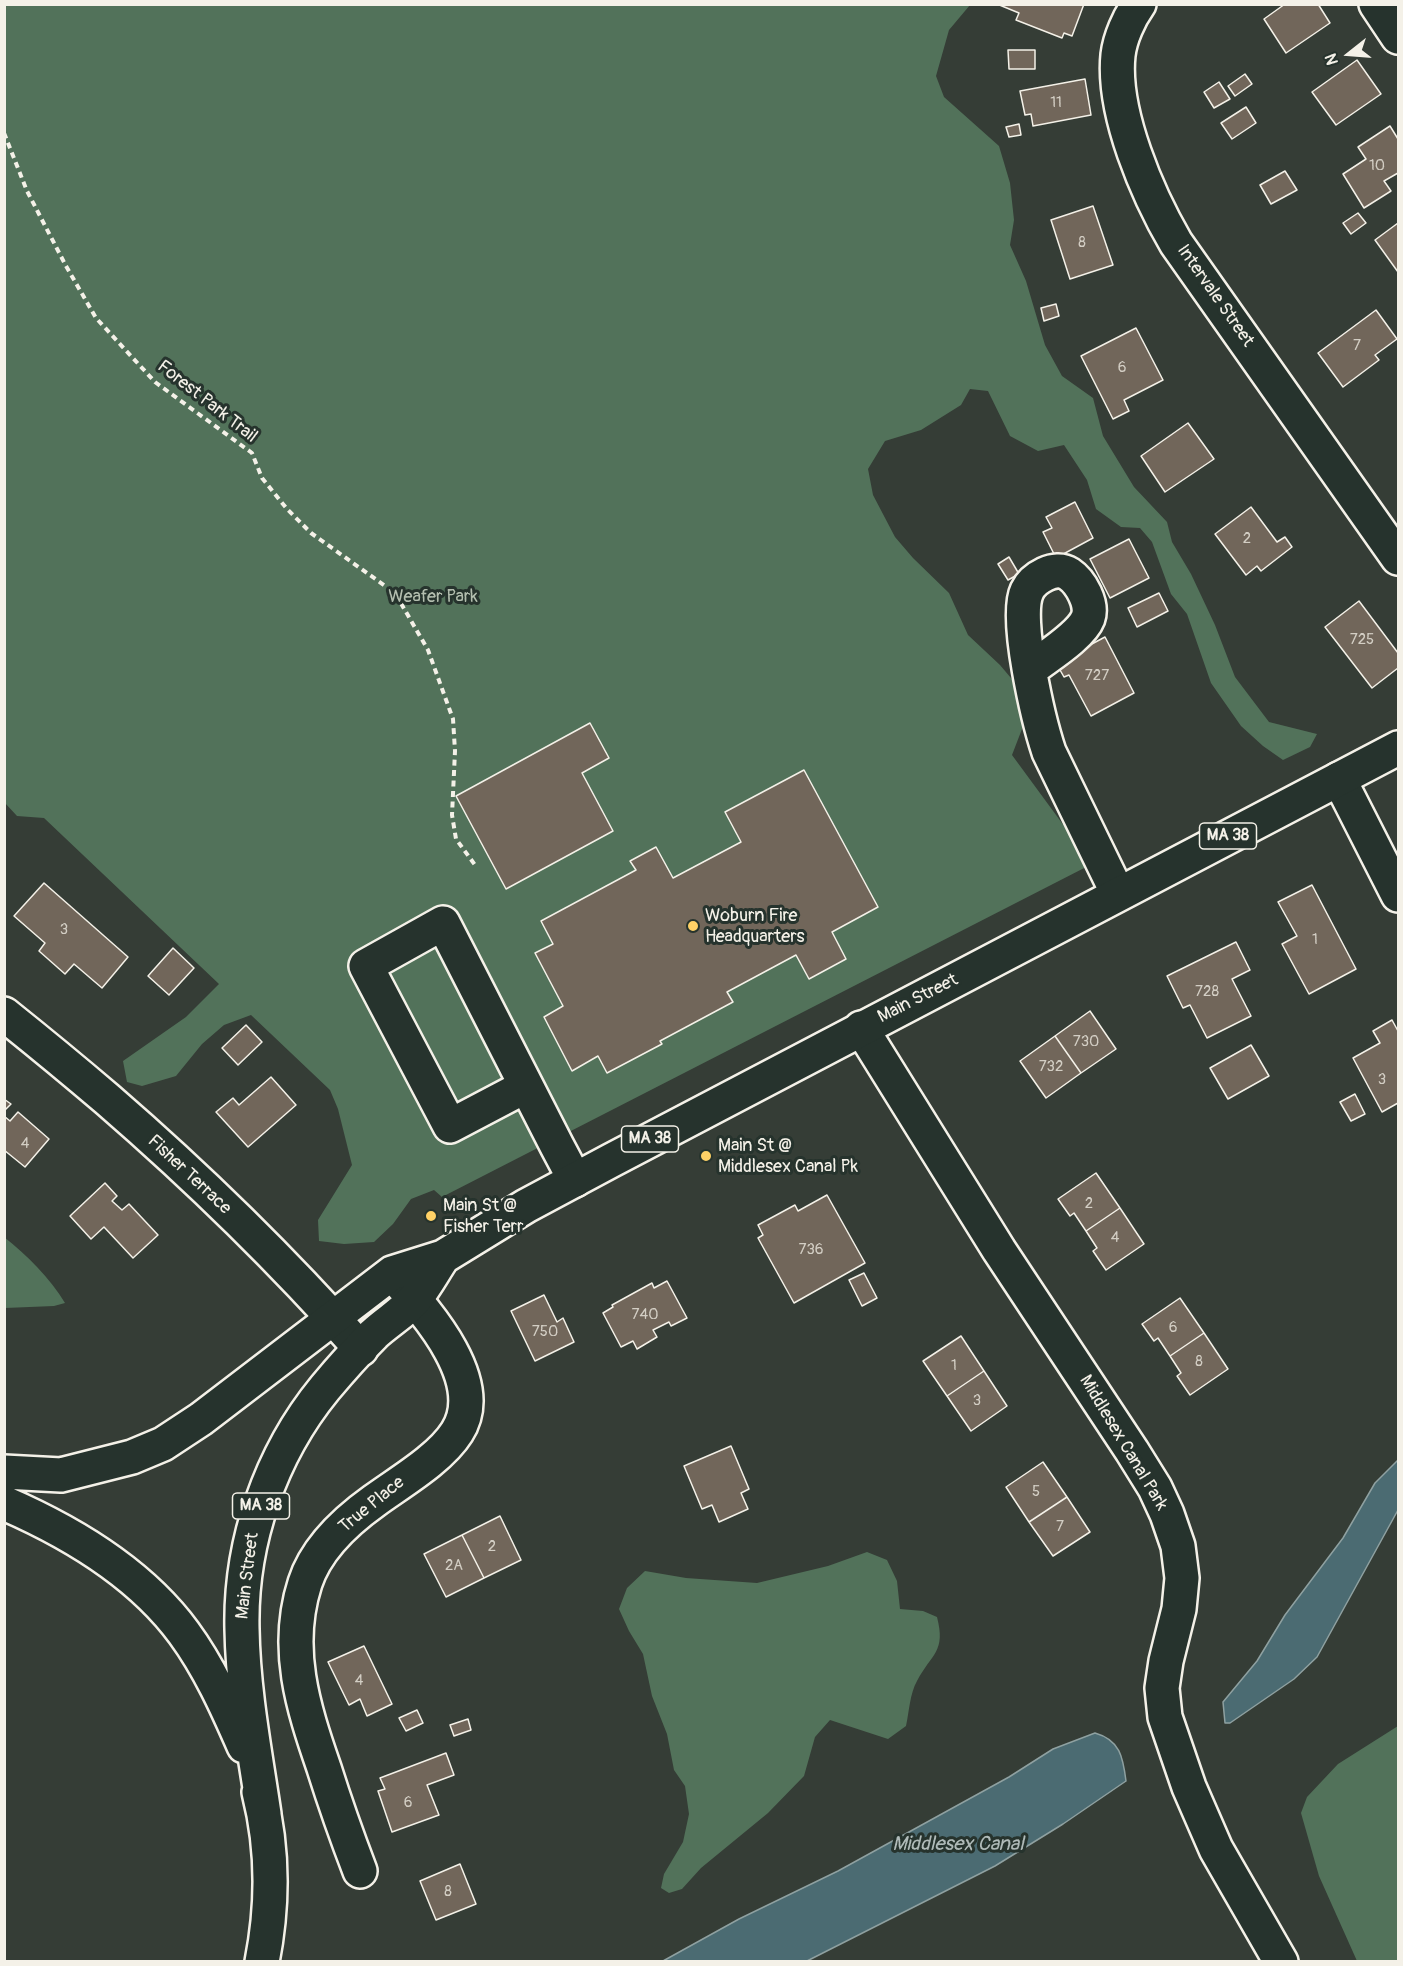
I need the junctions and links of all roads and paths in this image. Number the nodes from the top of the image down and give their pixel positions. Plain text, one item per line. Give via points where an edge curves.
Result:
1 (1139, 4) edge
2 (1376, 4) edge
3 (1398, 37) edge
4 (4, 133) edge
5 (1398, 558) edge
6 (1030, 669) dead end
7 (1398, 748) edge
8 (1339, 779) junction
9 (476, 865) dead end
10 (1118, 894) junction
11 (1398, 894) edge
12 (4, 1014) edge
13 (861, 1028) junction
14 (526, 1086) junction
15 (575, 1180) junction
16 (443, 1257) junction
17 (392, 1273) junction
18 (415, 1299) junction
19 (333, 1318) junction
20 (361, 1349) junction
21 (4, 1472) edge
22 (4, 1503) edge
23 (264, 1814) junction
24 (360, 1871) dead end
25 (262, 1962) edge
26 (1281, 1962) edge

1 - 5 street, Intervale Street via 1121,42 1119,83 1135,153 1149,190 1176,243
2 - 3 street
4 - 9 path, Forest Park Trail via 27,191 96,318 155,382 252,453 262,478 311,533 395,593 428,650 453,719 452,815 456,839
6 - 10 street via 1048,752
7 - 8 street, Main Street / MA 38
8 - 10 street, Main Street / MA 38
8 - 11 street
10 - 13 street, Main Street / MA 38
12 - 19 street, Fisher Terrace via 166,1152
13 - 15 street, Main Street / MA 38
13 - 26 street, Middlesex Canal Park via 999,1250 1132,1451 1167,1514 1178,1546 1182,1578 1162,1688 1165,1717 1216,1850
14 - 14 street via 443,923 366,966 450,1126
14 - 15 street
15 - 16 street, Main Street / MA 38
16 - 17 street, Main Street / MA 38
16 - 18 street, Main Street / MA 38
17 - 18 street, True Place
17 - 19 street, Main Street / MA 38
18 - 20 street, Main Street / MA 38
18 - 24 street, True Place via 459,1365 466,1395 463,1418 457,1433 440,1451 356,1513 310,1568 295,1644 299,1687 307,1716
19 - 20 street, Fisher Terrace
19 - 21 street, Main Street / MA 38 via 163,1444 132,1457 61,1475
20 - 23 street, Main Street / MA 38 via 324,1388 287,1445 262,1502 248,1551 243,1654
22 - 23 street via 53,1525 121,1569 171,1616 196,1651 230,1715 249,1759
23 - 25 street, MA 38 via 270,1885

